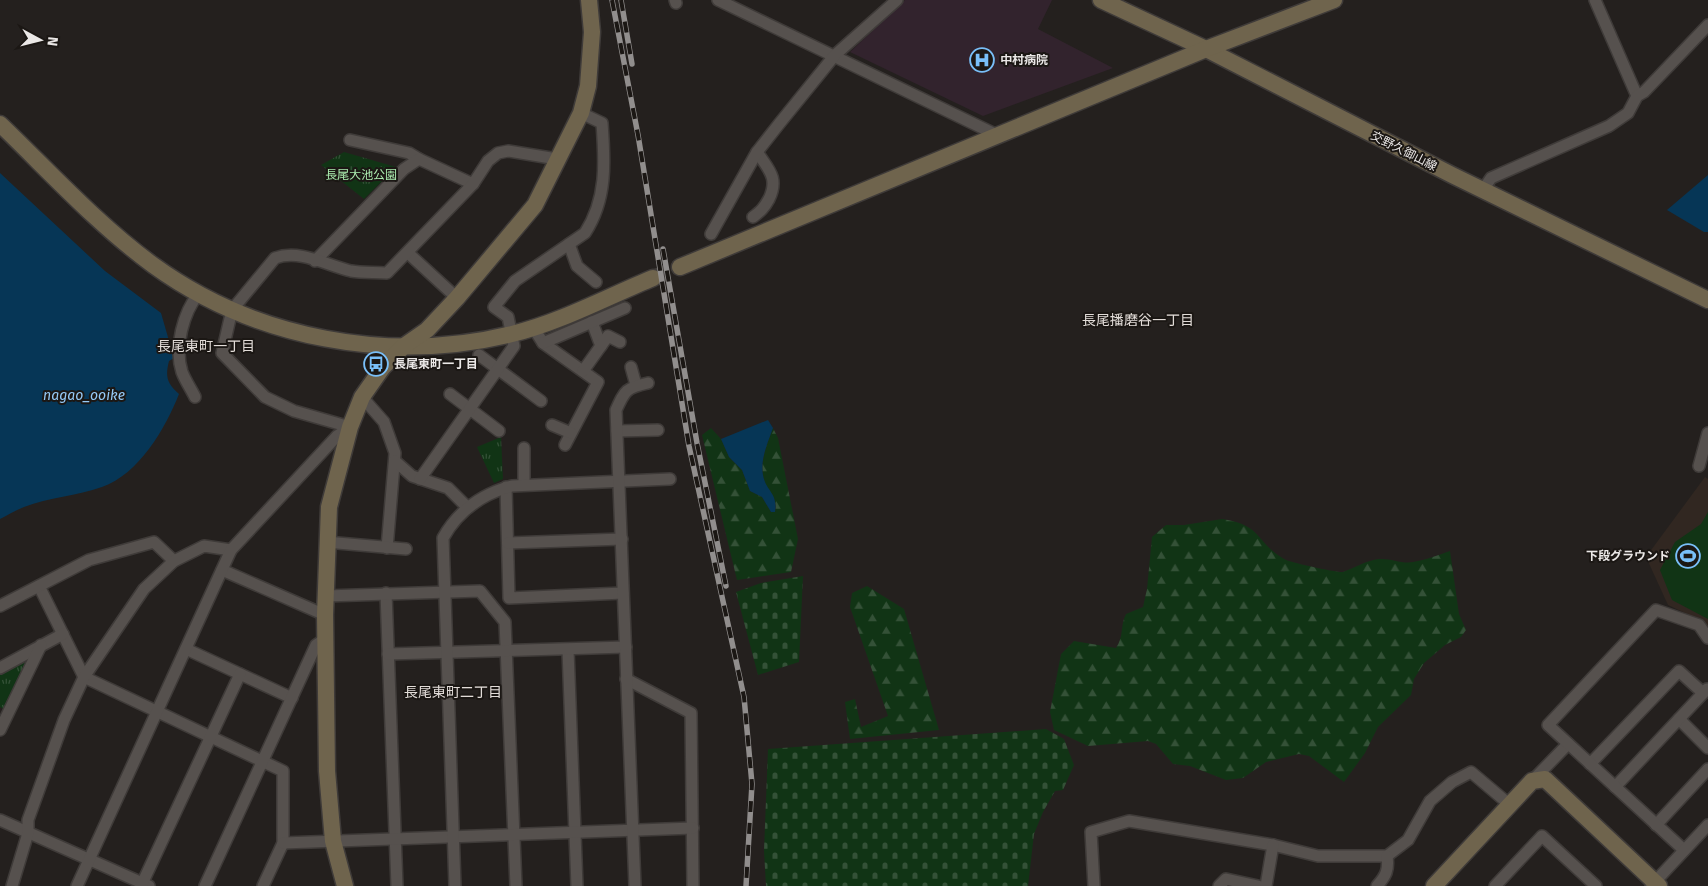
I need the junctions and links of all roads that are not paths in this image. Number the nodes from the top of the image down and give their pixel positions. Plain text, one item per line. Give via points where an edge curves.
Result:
1 (589, 0) edge
2 (718, 0) edge
3 (897, 0) edge
4 (1101, 0) edge
5 (1334, 0) edge
6 (1595, 0) edge
7 (1708, 25) edge
8 (1206, 49) junction
9 (835, 55) junction
10 (1637, 96) junction
11 (581, 113) junction
12 (0, 124) edge
13 (999, 136) junction
14 (350, 140) dead end
15 (757, 152) junction
16 (419, 159) junction
17 (557, 159) junction
18 (473, 184) junction
19 (1483, 190) junction
20 (753, 217) dead end
21 (711, 234) dead end
22 (569, 244) junction
23 (408, 253) junction
24 (315, 261) junction
25 (680, 267) tunnel mouth
26 (653, 278) tunnel mouth
27 (596, 282) dead end
28 (199, 293) junction
29 (457, 298) junction
30 (1708, 300) edge
31 (625, 308) dead end
32 (232, 310) junction
33 (592, 322) junction
34 (534, 327) junction
35 (513, 334) junction
36 (620, 342) dead end
37 (543, 343) junction
38 (404, 346) junction
39 (601, 346) junction
40 (479, 354) dead end
41 (631, 367) dead end
42 (498, 369) junction
43 (583, 371) junction
44 (648, 383) dead end
45 (636, 386) junction
46 (450, 394) dead end
47 (195, 397) dead end
48 (362, 398) junction
49 (541, 401) dead end
50 (471, 410) junction
51 (552, 425) dead end
52 (350, 427) junction
53 (658, 430) dead end
54 (499, 431) dead end
55 (617, 431) junction
56 (1708, 432) edge
57 (571, 433) junction
58 (565, 445) dead end
59 (524, 448) dead end
60 (395, 461) junction
61 (1699, 466) dead end
62 (420, 479) junction
63 (670, 479) dead end
64 (619, 481) junction
65 (524, 484) junction
66 (506, 487) junction
67 (467, 507) junction
68 (622, 539) junction
69 (326, 542) junction
70 (508, 543) junction
71 (386, 548) junction
72 (406, 549) dead end
73 (231, 550) junction
74 (174, 561) junction
75 (222, 570) junction
76 (40, 586) junction
77 (445, 591) junction
78 (386, 593) junction
79 (624, 593) junction
80 (326, 596) junction
81 (0, 606) edge
82 (325, 615) junction
83 (63, 634) junction
84 (1708, 638) edge
85 (326, 639) junction
86 (41, 645) junction
87 (626, 647) junction
88 (186, 649) junction
89 (568, 650) junction
90 (506, 651) junction
91 (388, 654) junction
92 (447, 654) junction
93 (0, 668) edge
94 (240, 674) junction
95 (84, 677) junction
96 (626, 679) junction
97 (1705, 690) edge
98 (292, 698) junction
99 (157, 712) junction
100 (1679, 719) junction
101 (0, 730) edge
102 (211, 737) junction
103 (1568, 744) junction
104 (1708, 748) edge
105 (263, 761) junction
106 (1590, 764) junction
107 (1708, 769) edge
108 (1532, 781) junction
109 (1615, 787) junction
110 (1510, 805) junction
111 (0, 820) edge
112 (1656, 825) junction
113 (1708, 825) edge
114 (693, 828) junction
115 (634, 832) junction
116 (28, 833) junction
117 (576, 833) junction
118 (514, 836) junction
119 (454, 838) junction
120 (395, 839) junction
121 (333, 841) junction
122 (283, 843) junction
123 (1273, 845) junction
124 (1684, 850) junction
125 (1387, 856) junction
126 (89, 860) junction
127 (1589, 884) edge
128 (144, 885) edge
129 (1655, 885) edge
130 (12, 886) edge
131 (77, 886) edge
132 (205, 886) edge
133 (263, 886) edge
134 (345, 886) edge
135 (397, 886) edge
136 (455, 886) edge
137 (516, 886) edge
138 (576, 886) edge
139 (635, 886) edge
140 (693, 886) edge
141 (1094, 886) edge
142 (1219, 886) edge
143 (1258, 886) edge
144 (1266, 886) edge
145 (1377, 886) edge
146 (1434, 886) edge
147 (1495, 886) edge

1 - 11 street via 592,58
2 - 9 street
3 - 9 street
4 - 8 street, 交野久御山線
5 - 8 street
6 - 10 street
7 - 10 street
8 - 13 street
8 - 19 street, 交野久御山線
9 - 13 street
9 - 15 street
10 - 19 street via 1628,113 1609,126 1491,178
11 - 17 street
11 - 22 street via 602,123 605,166 602,192 592,222 585,233
12 - 28 street via 112,232 153,265
13 - 25 street
14 - 16 street via 409,153
15 - 20 street via 774,178 774,187 764,210
15 - 21 street
16 - 18 street
16 - 24 street via 404,169
17 - 18 street via 508,151 498,153 488,161
17 - 29 street via 535,206
18 - 23 street
19 - 30 street, 交野久御山線
22 - 27 street via 578,266
22 - 35 street via 515,281 494,307 508,317
23 - 24 street via 387,273 354,271
23 - 29 street
24 - 32 street via 296,254 275,258
26 - 34 street
28 - 32 street
28 - 47 street via 190,304 179,352 182,372
29 - 38 street via 427,330
31 - 33 street
32 - 38 street via 315,337
32 - 52 street via 222,353 265,397 294,412
33 - 37 street
33 - 39 street
34 - 35 street
34 - 37 street
35 - 38 street via 436,346
35 - 42 street via 514,346
36 - 39 street via 608,336
37 - 43 street
38 - 48 street via 383,367
39 - 43 street
40 - 42 street
41 - 45 street
42 - 49 street
42 - 50 street
43 - 57 street via 598,382
44 - 45 street
45 - 55 street via 624,391 616,410
46 - 50 street
48 - 52 street
48 - 60 street via 384,422
50 - 54 street
50 - 62 street
51 - 57 street
52 - 69 street via 329,507
52 - 73 street via 337,436
53 - 55 street
55 - 64 street
56 - 61 street
57 - 58 street
59 - 65 street
60 - 62 street
60 - 71 street
62 - 67 street via 448,488
63 - 64 street
64 - 65 street
64 - 68 street
65 - 66 street
66 - 67 street
66 - 70 street
67 - 77 street via 443,538
68 - 70 street
68 - 79 street
69 - 71 street
69 - 80 street
70 - 79 street via 509,598
71 - 72 street
73 - 74 street via 204,546
73 - 75 street
74 - 76 street via 154,542 89,560
74 - 95 street via 144,589
75 - 82 street
75 - 88 street
76 - 81 street
76 - 83 street
77 - 78 street
77 - 90 street via 480,591 505,622
77 - 92 street
78 - 80 street
78 - 91 street
79 - 87 street
80 - 82 street
82 - 85 street
83 - 86 street
83 - 95 street
84 - 103 street via 1699,624 1656,610 1548,725
85 - 98 street via 316,645
85 - 121 street via 327,770
86 - 93 street
86 - 101 street
87 - 89 street
87 - 96 street
88 - 94 street
88 - 99 street
89 - 90 street
89 - 117 street
90 - 92 street
90 - 118 street
91 - 92 street
91 - 120 street
92 - 119 street
94 - 98 street
94 - 102 street
95 - 99 street
95 - 116 street via 57,738 28,820
96 - 114 street via 690,712
96 - 115 street
97 - 100 street
97 - 106 street via 1679,670
98 - 105 street
99 - 102 street
99 - 126 street
100 - 104 street
100 - 109 street
102 - 105 street
102 - 128 street
103 - 106 street
103 - 108 street
105 - 122 street via 283,771
105 - 132 street
106 - 109 street
107 - 112 street
108 - 110 street
108 - 129 street via 1545,779
109 - 112 street
110 - 125 street via 1471,772 1452,782 1430,801 1408,840
110 - 146 street
111 - 116 street
112 - 124 street
113 - 124 street
114 - 115 street
114 - 140 street
115 - 117 street
115 - 139 street
116 - 126 street
116 - 130 street
117 - 118 street
117 - 138 street
118 - 119 street
118 - 137 street
119 - 120 street
119 - 136 street
120 - 121 street
120 - 135 street
121 - 122 street
121 - 134 street
122 - 133 street
123 - 125 street via 1318,856
123 - 141 street via 1129,821 1091,832
123 - 144 street
124 - 129 street
125 - 145 street via 1389,867
126 - 128 street
126 - 131 street
127 - 147 street via 1542,836
142 - 143 street via 1226,879

